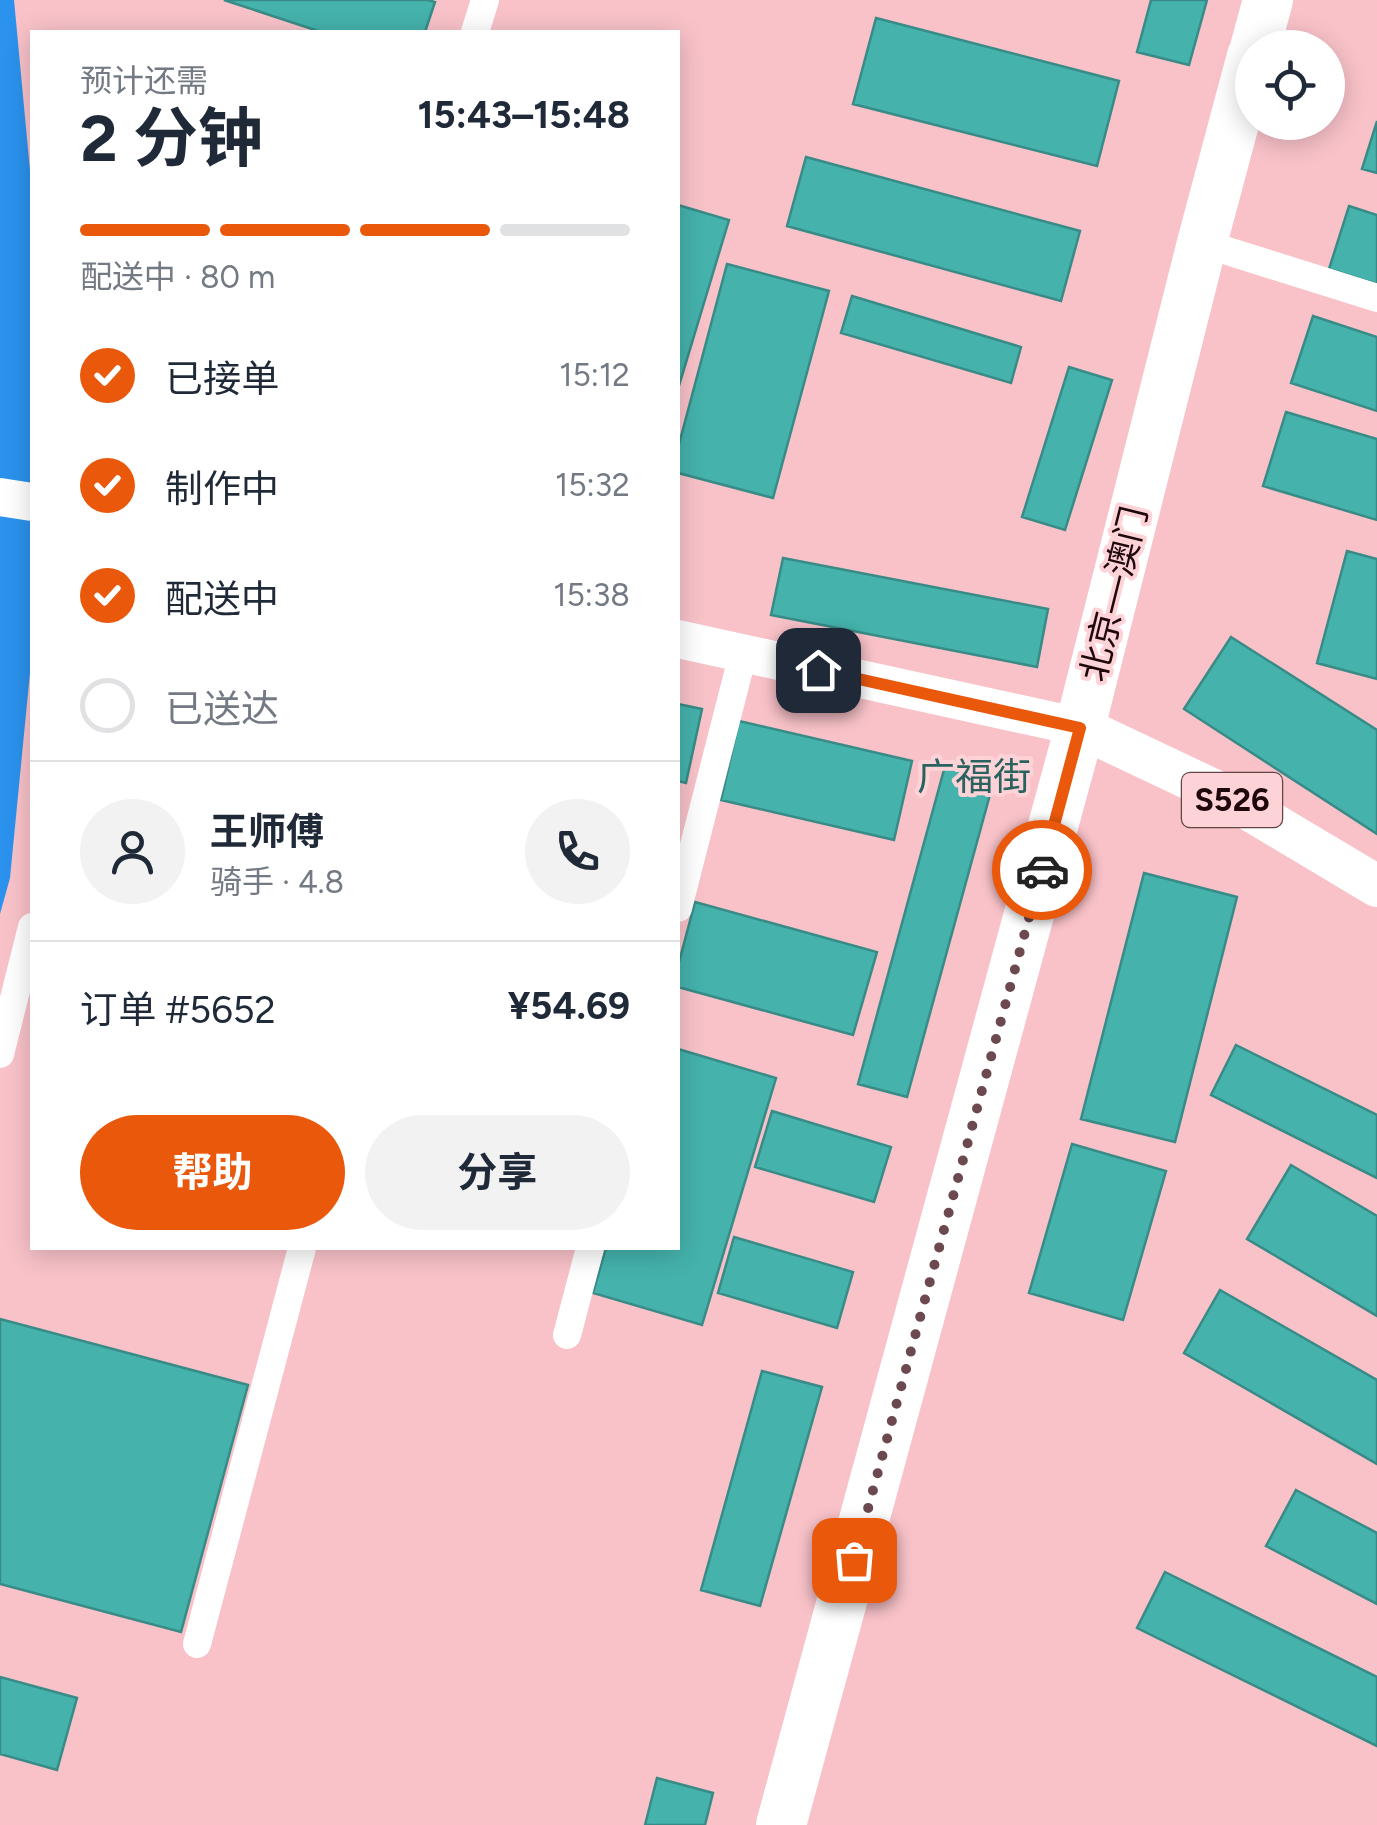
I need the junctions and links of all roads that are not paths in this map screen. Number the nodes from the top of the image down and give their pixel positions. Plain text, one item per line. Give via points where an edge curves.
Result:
1 (485, 0) edge
2 (1268, 0) edge
3 (475, 30) edge
4 (1260, 30) edge
5 (1235, 120) edge
6 (1202, 244) junction
7 (1377, 298) edge
8 (0, 497) edge
9 (30, 502) edge
10 (680, 639) edge
11 (744, 654) junction
12 (1080, 728) junction
13 (1377, 886) edge
14 (680, 900) edge
15 (28, 970) edge
16 (0, 1054) edge
17 (301, 1250) edge
18 (589, 1250) edge
19 (568, 1334) dead end
20 (197, 1644) dead end
21 (781, 1825) edge

1 - 3 street
2 - 4 highway
5 - 6 highway, 北京—澳门
6 - 7 street
6 - 12 highway, 北京—澳门
8 - 9 street
10 - 11 street
11 - 12 street
11 - 14 street
12 - 13 main road, S526 via 1228,797
12 - 21 highway, 北京—澳门
15 - 16 street
17 - 20 street
18 - 19 street

